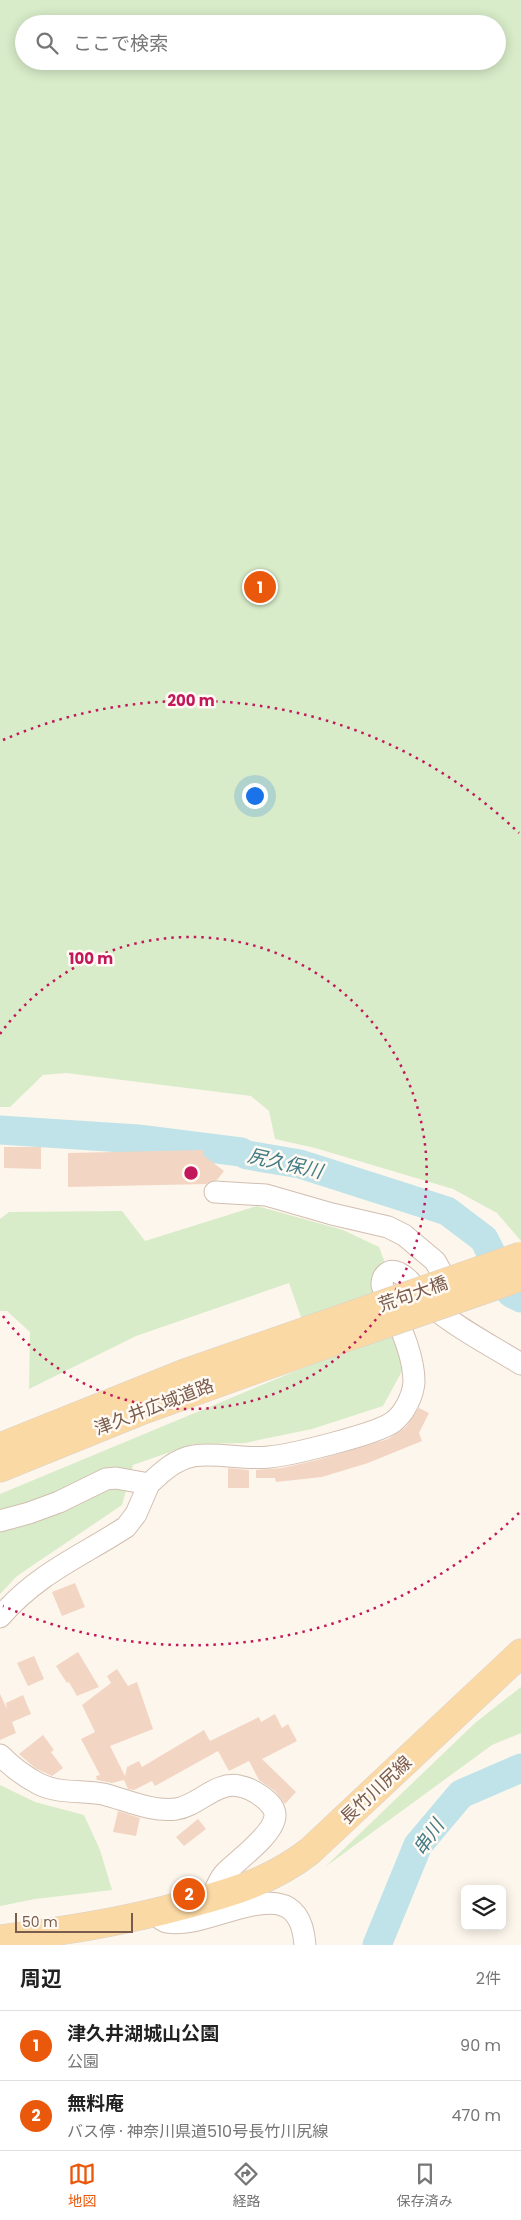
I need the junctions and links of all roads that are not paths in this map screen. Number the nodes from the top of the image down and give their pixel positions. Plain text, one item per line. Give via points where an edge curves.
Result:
1 (215, 1192) dead end
2 (521, 1256) edge
3 (521, 1277) edge
4 (452, 1322) junction
5 (308, 1340) junction
6 (521, 1364) edge
7 (0, 1447) edge
8 (0, 1468) edge
9 (148, 1484) junction
10 (0, 1521) edge
11 (0, 1617) edge
12 (521, 1653) edge
13 (0, 1755) edge
14 (212, 1898) junction
15 (154, 1913) junction
16 (79, 1937) edge
17 (0, 1939) edge
18 (305, 1945) edge

1 - 4 street via 266,1194 388,1227 404,1235 435,1261 444,1277 450,1292
2 - 5 main road, 荒句大橋, bridge
3 - 5 main road, 荒句大橋, bridge
4 - 6 street
4 - 9 street via 429,1305 401,1274 388,1272 382,1285 402,1337 414,1385 402,1413 392,1423 341,1441 269,1457 194,1456 176,1462
5 - 7 main road, 津久井広域道路 via 176,1377
5 - 8 main road, 津久井広域道路
9 - 10 street via 106,1479 59,1502
9 - 11 street via 136,1514 126,1527 43,1576
12 - 14 main road, 長竹川尻線 via 310,1851 264,1880
13 - 14 street via 40,1785 68,1792 101,1794 160,1809 177,1809 230,1785 257,1794 274,1808 271,1826 252,1850 223,1875
14 - 15 main road, 長竹川尻線
15 - 16 main road
15 - 18 street via 166,1922 192,1920 266,1902 283,1904 294,1912 301,1924
16 - 17 main road

